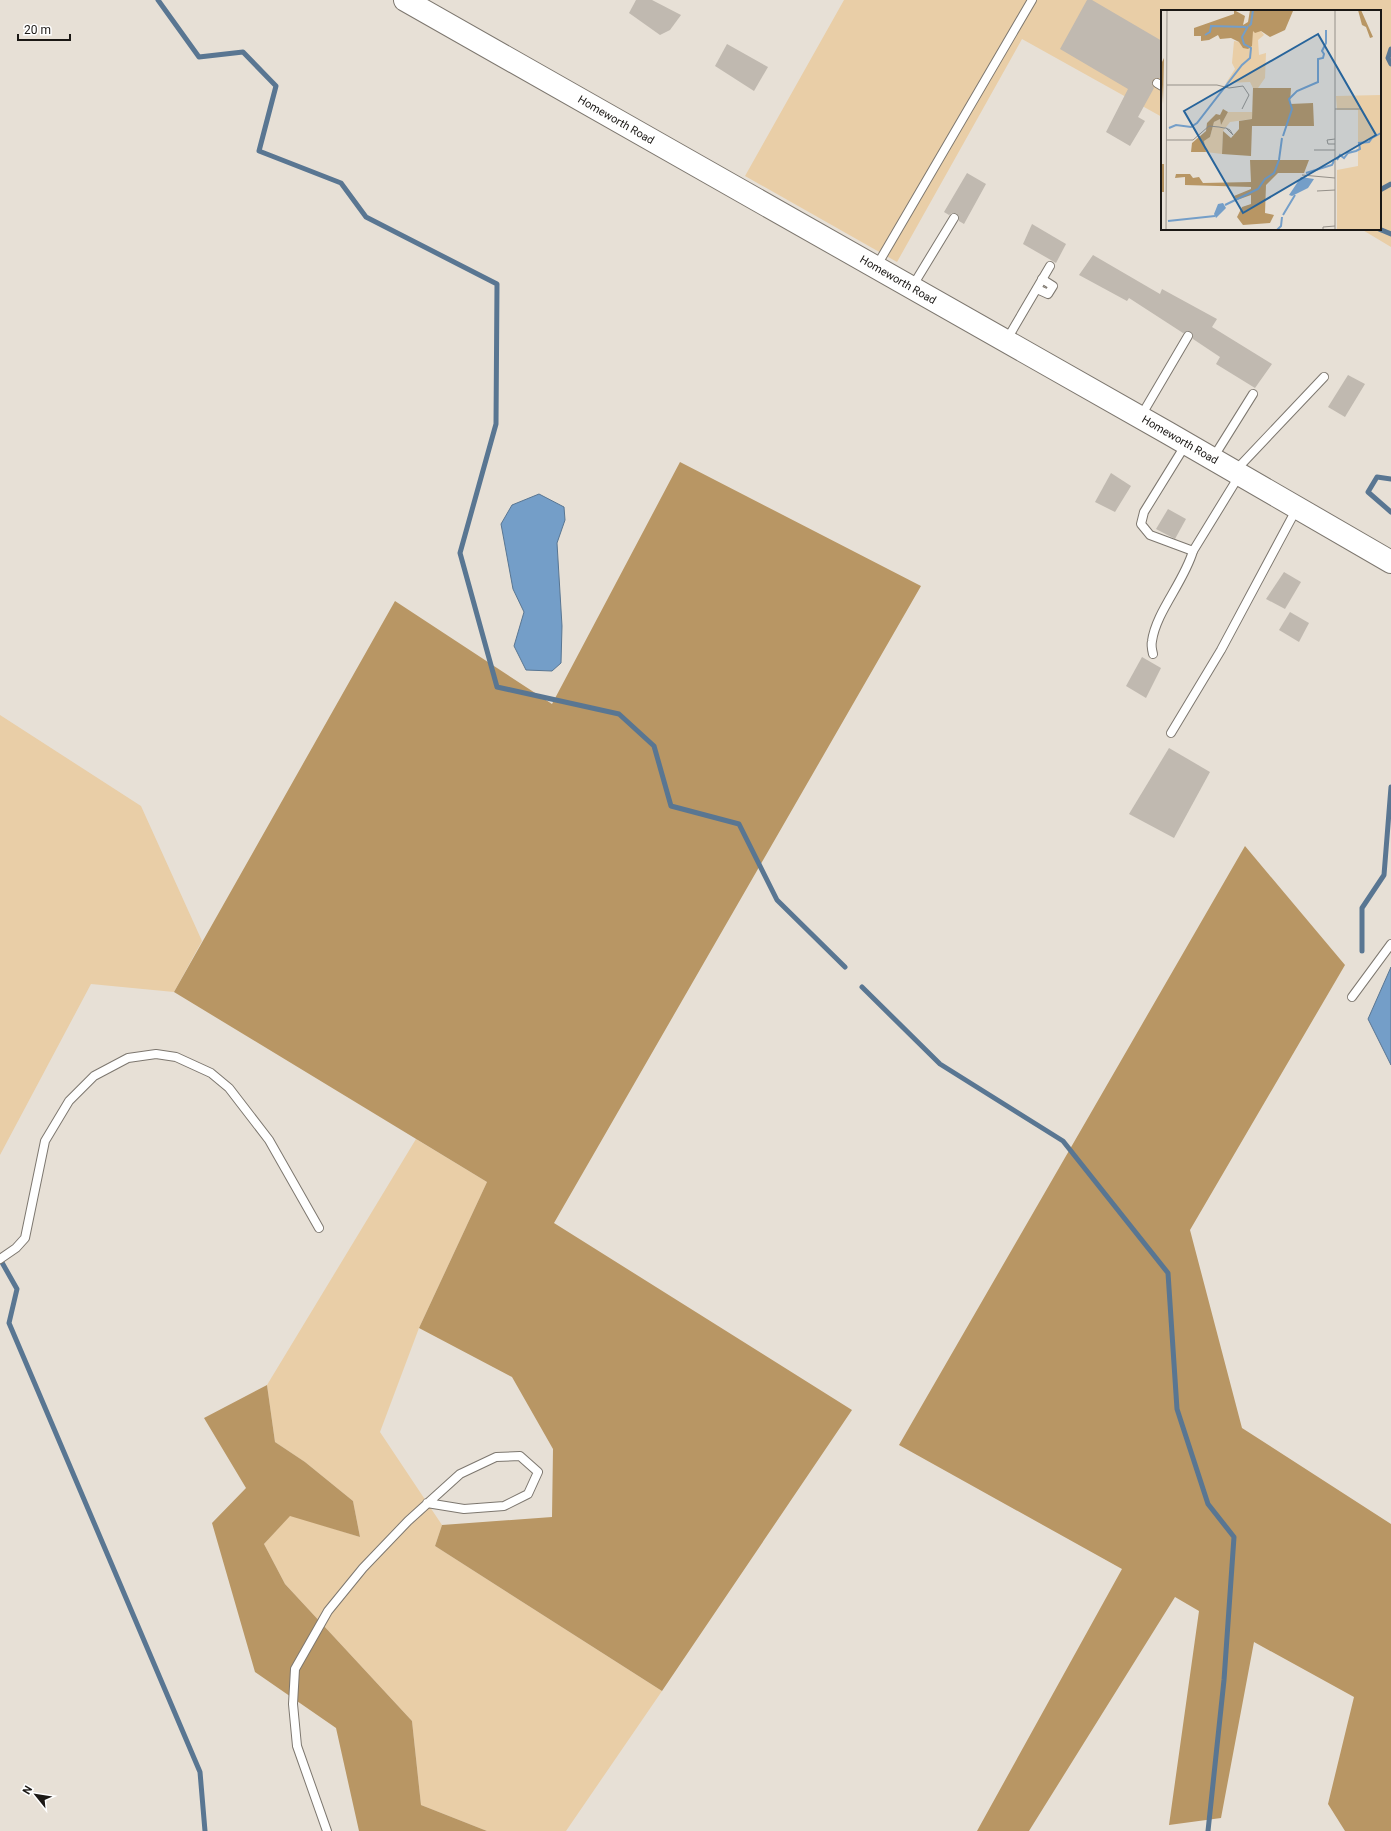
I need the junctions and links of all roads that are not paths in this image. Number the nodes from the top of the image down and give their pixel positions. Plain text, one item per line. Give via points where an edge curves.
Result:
1 (405, 0) edge
2 (1032, 0) edge
3 (954, 218) dead end
4 (1050, 266) dead end
5 (876, 267) junction
6 (1042, 279) junction
7 (912, 288) junction
8 (1037, 289) junction
9 (1188, 336) dead end
10 (1006, 341) junction
11 (1324, 377) dead end
12 (1253, 394) dead end
13 (1140, 417) junction
14 (1186, 444) junction
15 (1212, 458) junction
16 (1237, 473) junction
17 (1297, 508) junction
18 (1193, 551) junction
19 (1391, 562) edge
20 (1153, 654) dead end
21 (1171, 732) dead end
22 (1391, 944) edge
23 (1352, 997) dead end
24 (319, 1228) dead end
25 (0, 1259) edge
26 (427, 1503) junction
27 (327, 1831) edge

1 - 5 street, Homeworth Road
2 - 5 lane
3 - 7 lane
4 - 6 lane
5 - 7 street, Homeworth Road
6 - 8 lane
6 - 8 lane via 1052,286 1048,294
7 - 10 street, Homeworth Road
8 - 10 lane
9 - 13 lane
10 - 13 street, Homeworth Road
11 - 16 lane
12 - 15 lane
13 - 14 street, Homeworth Road
14 - 15 street, Homeworth Road
14 - 18 lane via 1144,512 1141,524 1150,535
15 - 16 street, Homeworth Road
16 - 17 street, Homeworth Road
16 - 18 lane
17 - 19 street, Homeworth Road
17 - 21 lane via 1221,650
18 - 20 lane via 1188,566 1159,619 1151,642
22 - 23 lane
24 - 25 lane via 269,1140 229,1088 211,1073 176,1057 156,1054 128,1058 94,1076 70,1101 45,1141 25,1238
26 - 26 lane via 460,1474 496,1456 520,1456 538,1472 528,1494 504,1506 464,1509
26 - 27 lane via 364,1568 328,1611 295,1669 293,1704 298,1746

